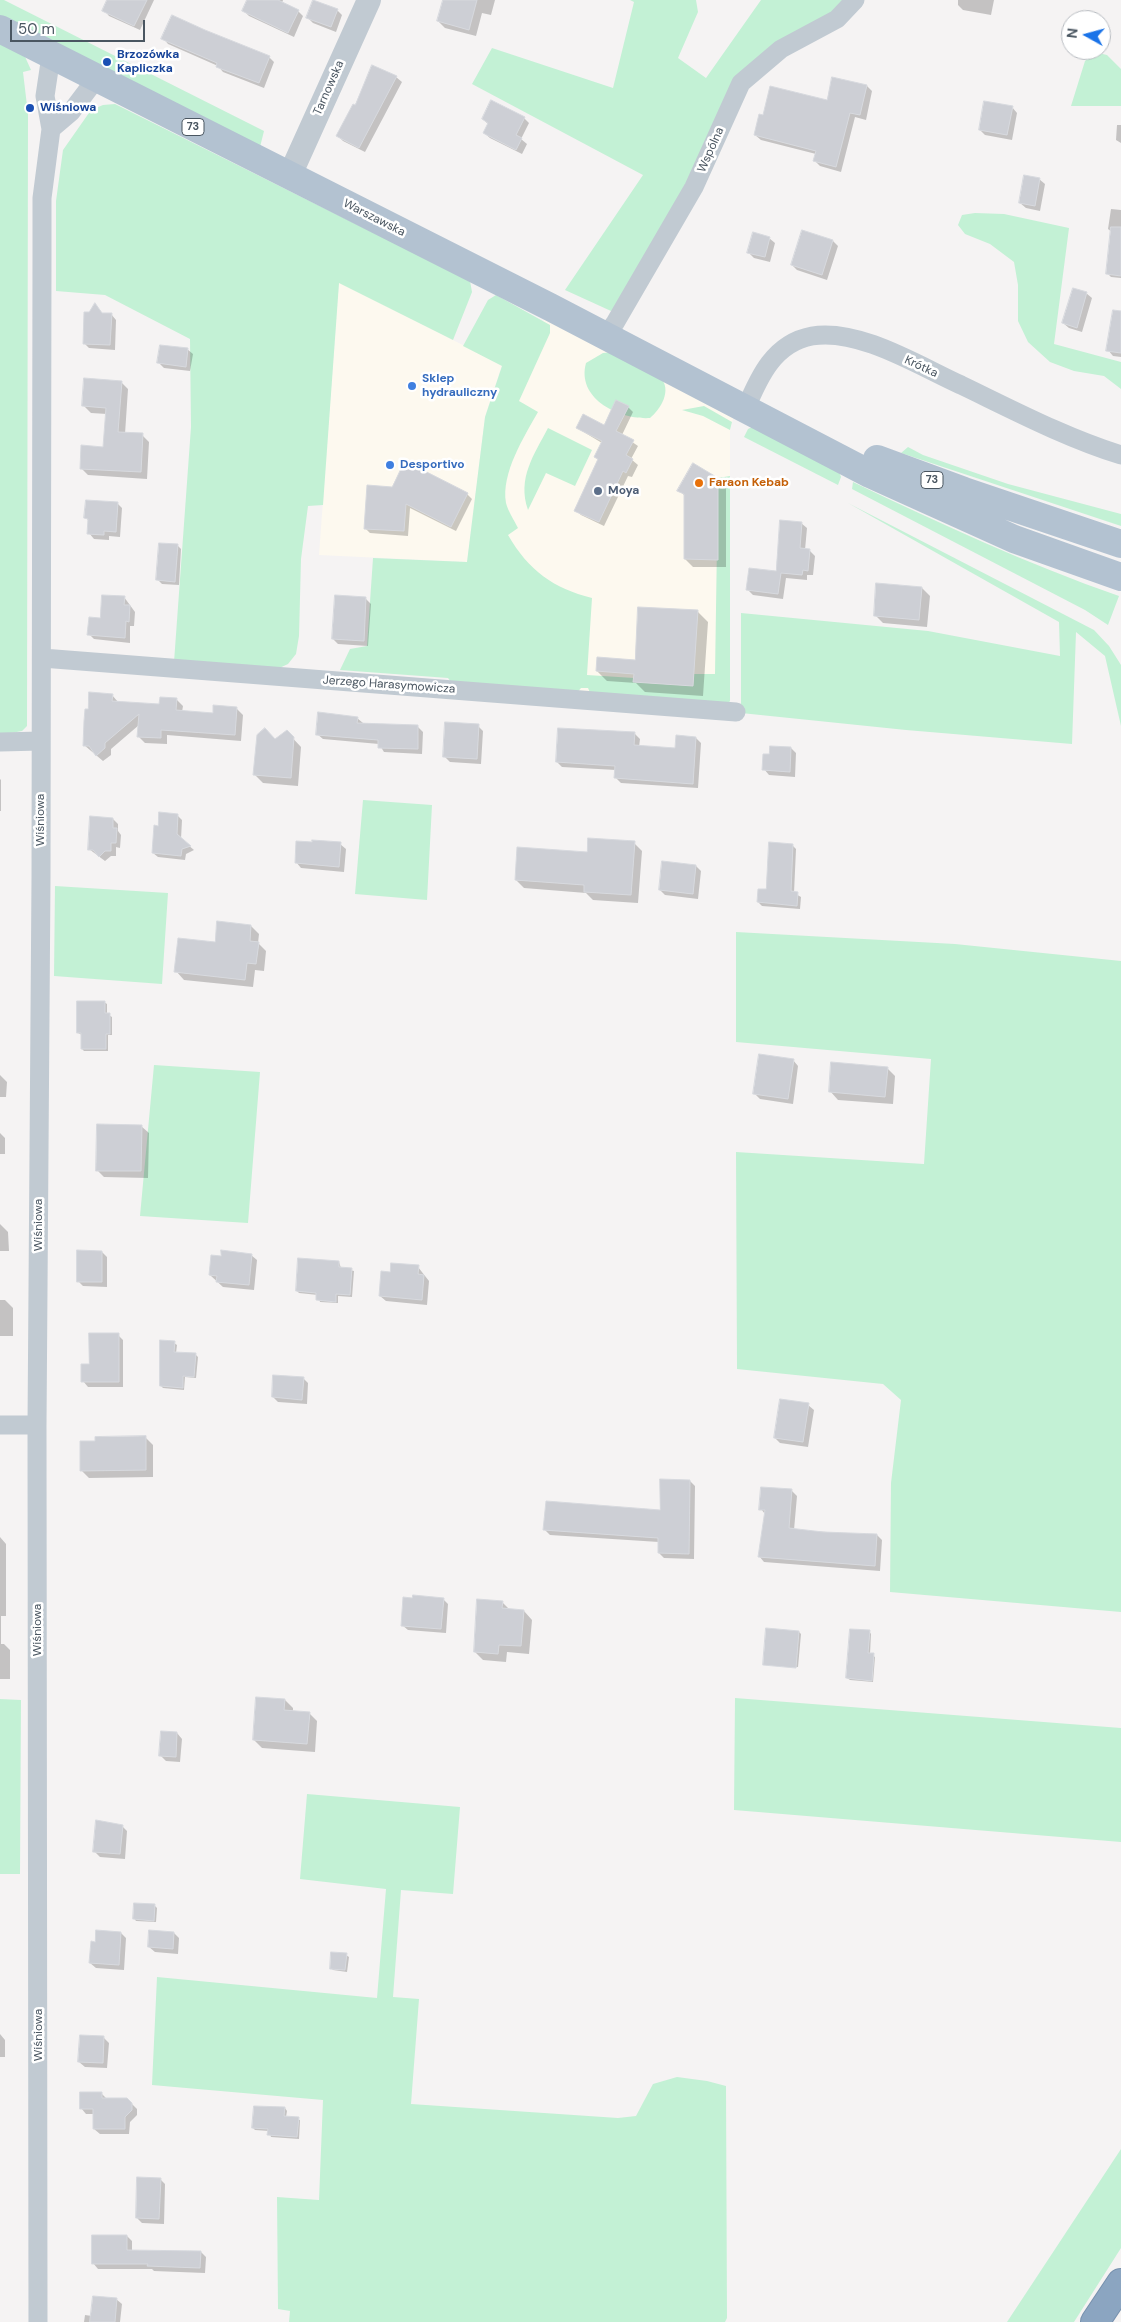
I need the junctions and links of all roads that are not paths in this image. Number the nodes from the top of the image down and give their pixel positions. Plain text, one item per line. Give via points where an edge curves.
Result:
1 (369, 0) edge
2 (855, 0) edge
3 (0, 29) edge
4 (51, 56) junction
5 (96, 79) junction
6 (51, 129) junction
7 (290, 175) junction
8 (604, 336) junction
9 (746, 408) junction
10 (1121, 455) edge
11 (1121, 544) edge
12 (1121, 577) edge
13 (42, 658) junction
14 (736, 712) dead end
15 (41, 741) junction
16 (0, 742) edge
17 (0, 1425) edge
18 (37, 1425) junction
19 (1121, 2283) edge
20 (38, 2322) edge
21 (1096, 2322) edge

1 - 7 street, Tarnowska
2 - 8 street, Wspólna via 837,19 781,49 741,83 694,187 615,323
3 - 4 main road, Warszawska / 73
4 - 5 main road, Warszawska / 73
4 - 6 street, Wiśniowa via 45,96
5 - 6 street via 71,112
5 - 7 main road, Warszawska / 73
6 - 13 street, Wiśniowa via 42,198
7 - 8 main road, Warszawska / 73
8 - 9 main road, Warszawska / 73
9 - 10 street, Krótka via 768,364 788,345 811,336 839,335 880,348 1019,413
9 - 11 main road, 73 via 914,474
9 - 12 main road, 73 via 808,444 931,503 1014,539
13 - 14 street, Jerzego Harasymowicza
13 - 15 street, Wiśniowa
15 - 16 street
15 - 18 street, Wiśniowa
17 - 18 street
18 - 20 street, Wiśniowa
19 - 21 highway

